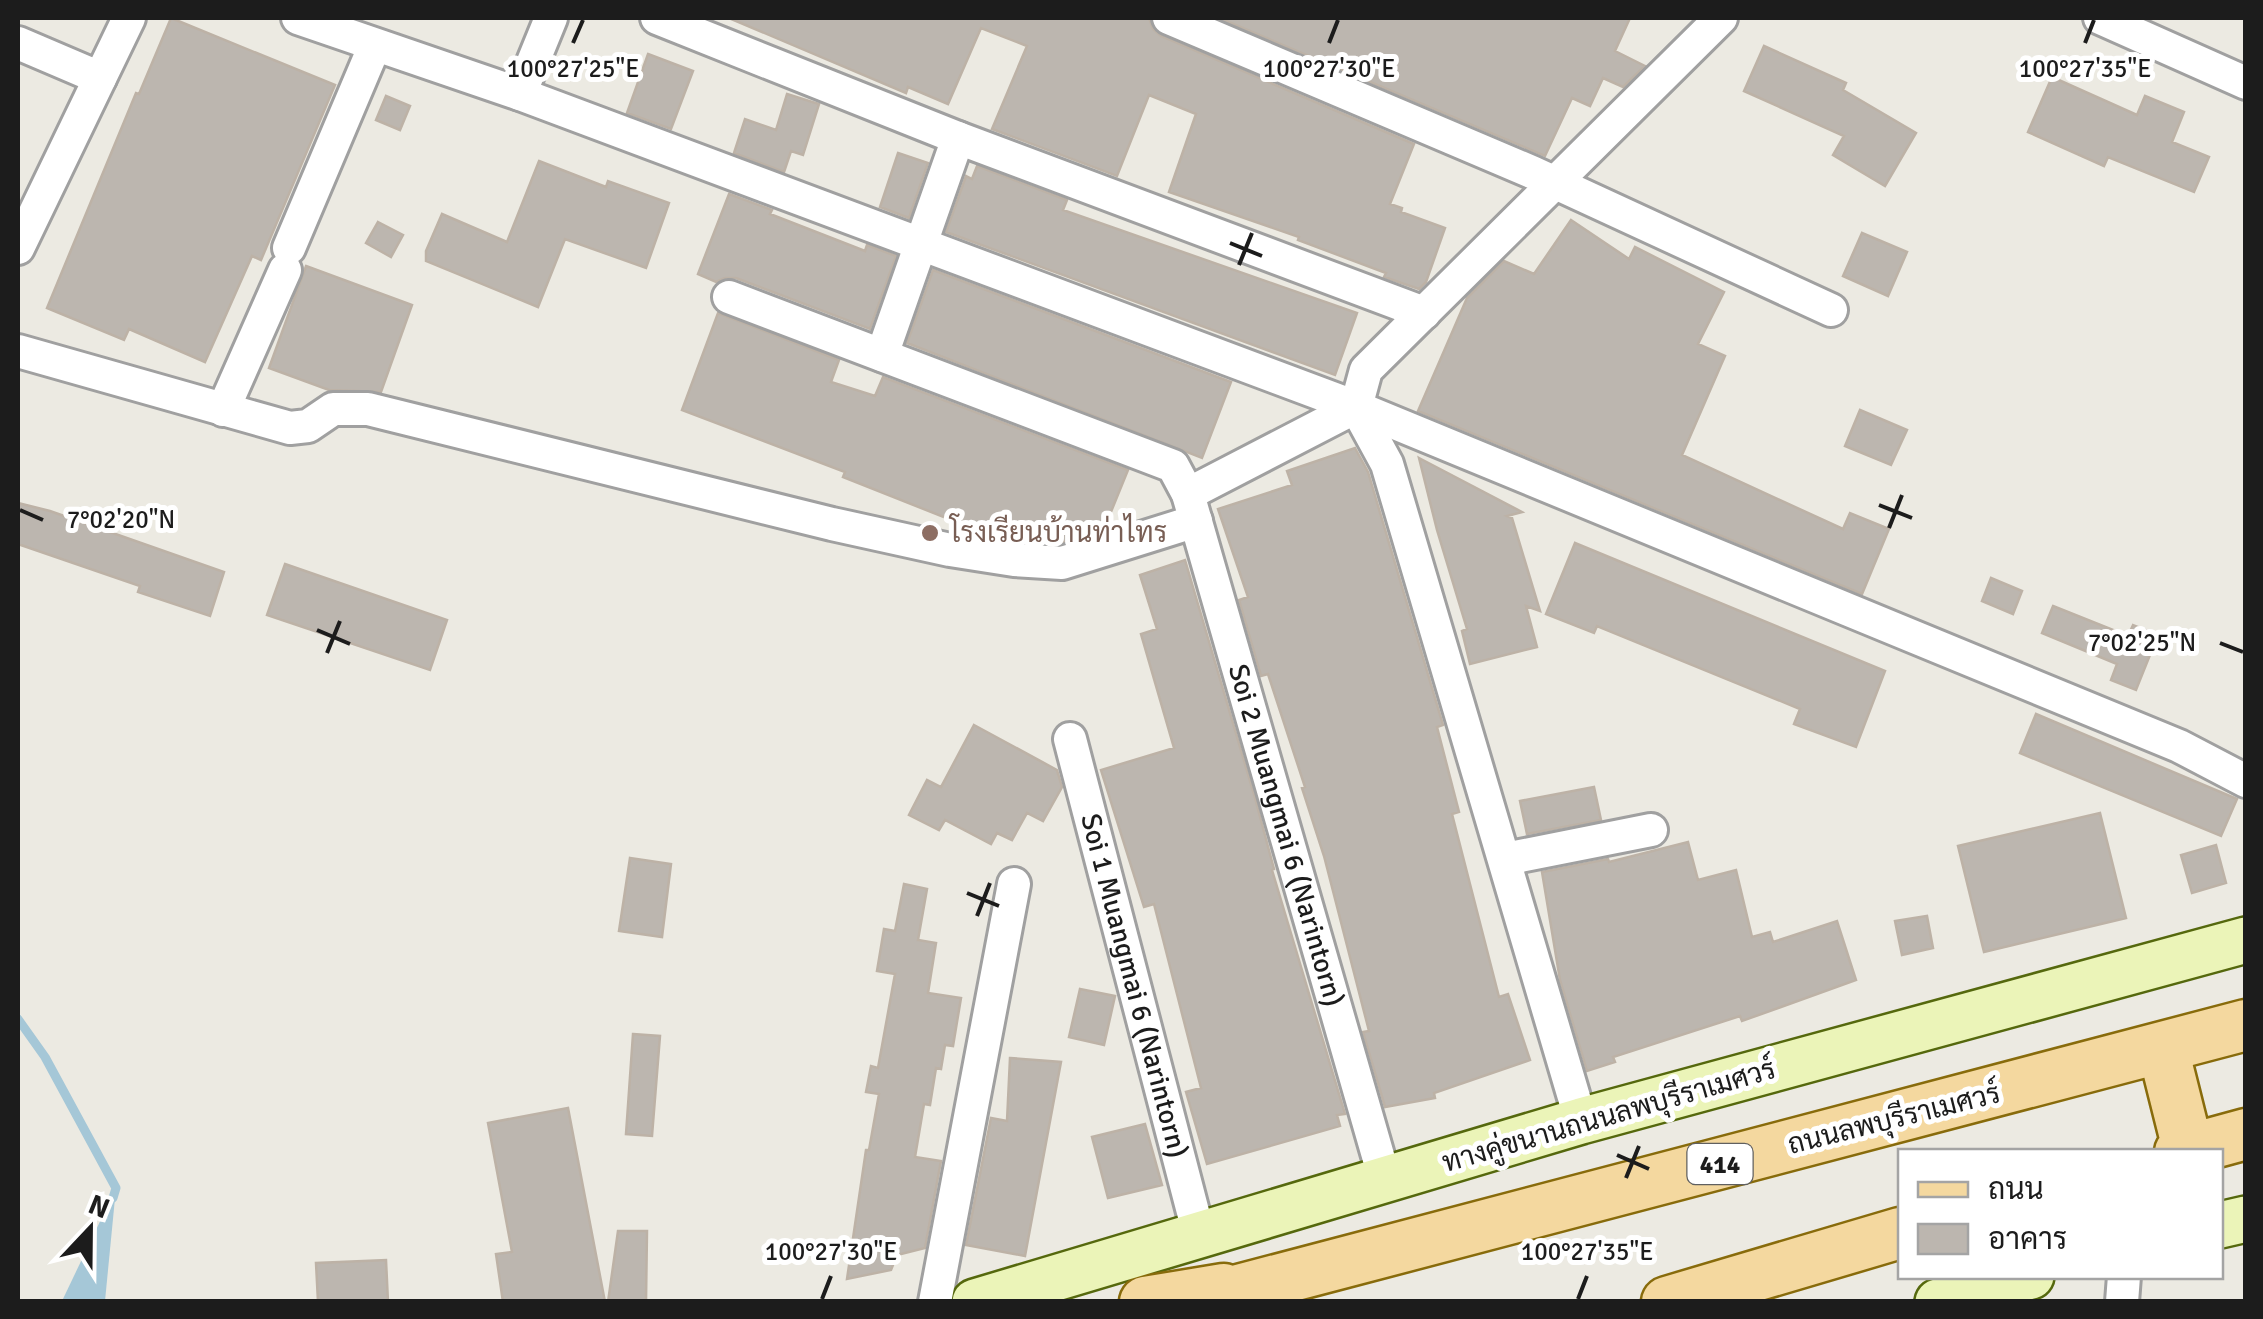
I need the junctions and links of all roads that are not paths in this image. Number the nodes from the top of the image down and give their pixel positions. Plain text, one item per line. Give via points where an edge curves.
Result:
1 (129, 18) edge
2 (298, 18) edge
3 (551, 18) edge
4 (657, 18) edge
5 (1169, 18) edge
6 (1721, 18) edge
7 (2100, 18) edge
8 (18, 43) edge
9 (375, 45) junction
10 (100, 78) junction
11 (2246, 83) edge
12 (520, 94) junction
13 (958, 138) junction
14 (1554, 183) junction
15 (31, 188) edge
16 (922, 243) junction
17 (18, 248) edge
18 (729, 296) dead end
19 (1831, 310) dead end
20 (1424, 313) junction
21 (18, 351) edge
22 (882, 356) junction
23 (1356, 407) junction
24 (222, 410) junction
25 (1192, 507) junction
26 (1070, 738) dead end
27 (2246, 781) edge
28 (1652, 830) dead end
29 (1506, 859) junction
30 (1014, 884) dead end
31 (2246, 940) edge
32 (2246, 1025) edge
33 (2163, 1049) junction
34 (1581, 1121) junction
35 (2246, 1134) edge
36 (2184, 1149) edge
37 (2188, 1149) edge
38 (1385, 1180) junction
39 (1199, 1234) junction
40 (1898, 1234) edge
41 (2020, 1279) edge
42 (1253, 1284) junction
43 (936, 1302) edge
44 (974, 1302) edge
45 (1145, 1302) edge
46 (1193, 1302) edge
47 (1667, 1302) edge
48 (1938, 1302) edge

1 - 10 street
2 - 9 street
3 - 12 street
4 - 13 street
5 - 14 street
6 - 14 street
7 - 11 street
8 - 10 street
9 - 12 street
9 - 24 street
10 - 15 street
12 - 16 street
13 - 16 street
13 - 20 street
14 - 19 street
14 - 20 street
15 - 17 street
16 - 22 street
16 - 23 street
18 - 22 street, Soi 2 Muangmai 6 (Narintorn)
20 - 23 street via 1366,370
21 - 24 street
22 - 25 street, Soi 2 Muangmai 6 (Narintorn) via 1173,466
23 - 25 street
23 - 27 street via 2161,738
23 - 29 street via 1387,464
24 - 25 street via 299,428 333,409 368,409 832,524 1014,560 1062,563
25 - 38 street, Soi 2 Muangmai 6 (Narintorn)
26 - 39 street, Soi 1 Muangmai 6 (Narintorn)
28 - 29 street
29 - 34 street
30 - 43 street
31 - 34 main road, ทางคู่ขนานถนนลพบุรีราเมศวร์
32 - 33 main road, ถนนลพบุรีราเมศวร์ / 414
33 - 36 main road
33 - 42 main road, ถนนลพบุรีราเมศวร์ / 414
34 - 38 main road, ทางคู่ขนานถนนลพบุรีราเมศวร์
35 - 37 main road
38 - 39 main road, ทางคู่ขนานถนนลพบุรีราเมศวร์
39 - 44 main road, ทางคู่ขนานถนนลพบุรีราเมศวร์
40 - 47 main road
41 - 48 main road
42 - 45 main road
42 - 46 main road, ถนนลพบุรีราเมศวร์ / 414

